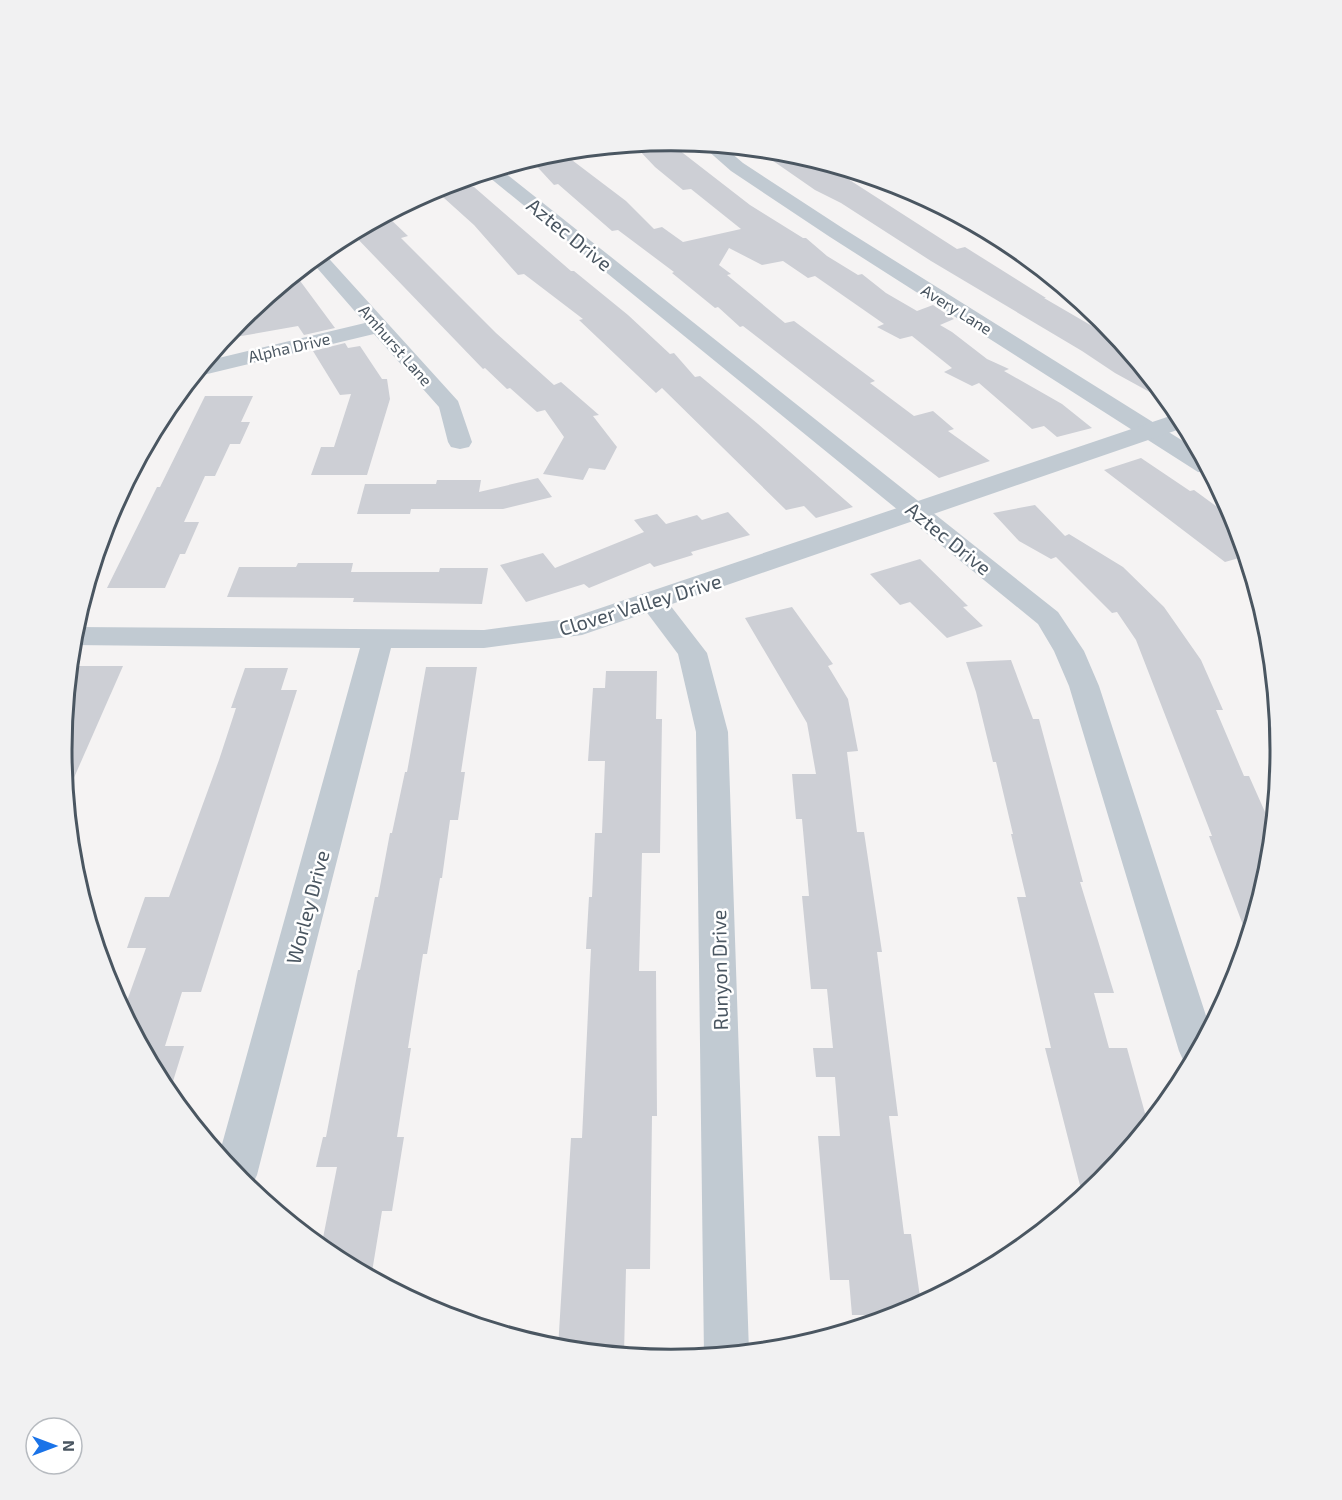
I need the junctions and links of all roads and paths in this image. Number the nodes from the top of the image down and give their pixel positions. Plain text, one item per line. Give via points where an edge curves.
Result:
1 (722, 153) edge
2 (498, 177) edge
3 (323, 263) edge
4 (379, 326) junction
5 (212, 366) edge
6 (1173, 423) edge
7 (1149, 431) junction
8 (460, 442) dead end
9 (1194, 458) edge
10 (916, 512) junction
11 (653, 602) junction
12 (83, 636) edge
13 (378, 638) junction
14 (1195, 1041) edge
15 (238, 1164) edge
16 (726, 1346) edge

1 - 7 street, Avery Lane via 837,233
2 - 10 street, Aztec Drive
3 - 4 street, Amhurst Lane
4 - 5 street, Alpha Drive
4 - 8 street, Amhurst Lane via 450,406
6 - 7 street, Clover Valley Drive
7 - 9 street, Avery Lane
7 - 10 street, Clover Valley Drive
10 - 11 street, Clover Valley Drive
10 - 14 street, Aztec Drive via 1048,618 1075,661
11 - 13 street, Clover Valley Drive via 571,628 530,635 484,639
11 - 16 street, Runyon Drive via 692,653 712,732
12 - 13 street, Clover Valley Drive
13 - 15 street, Worley Drive

